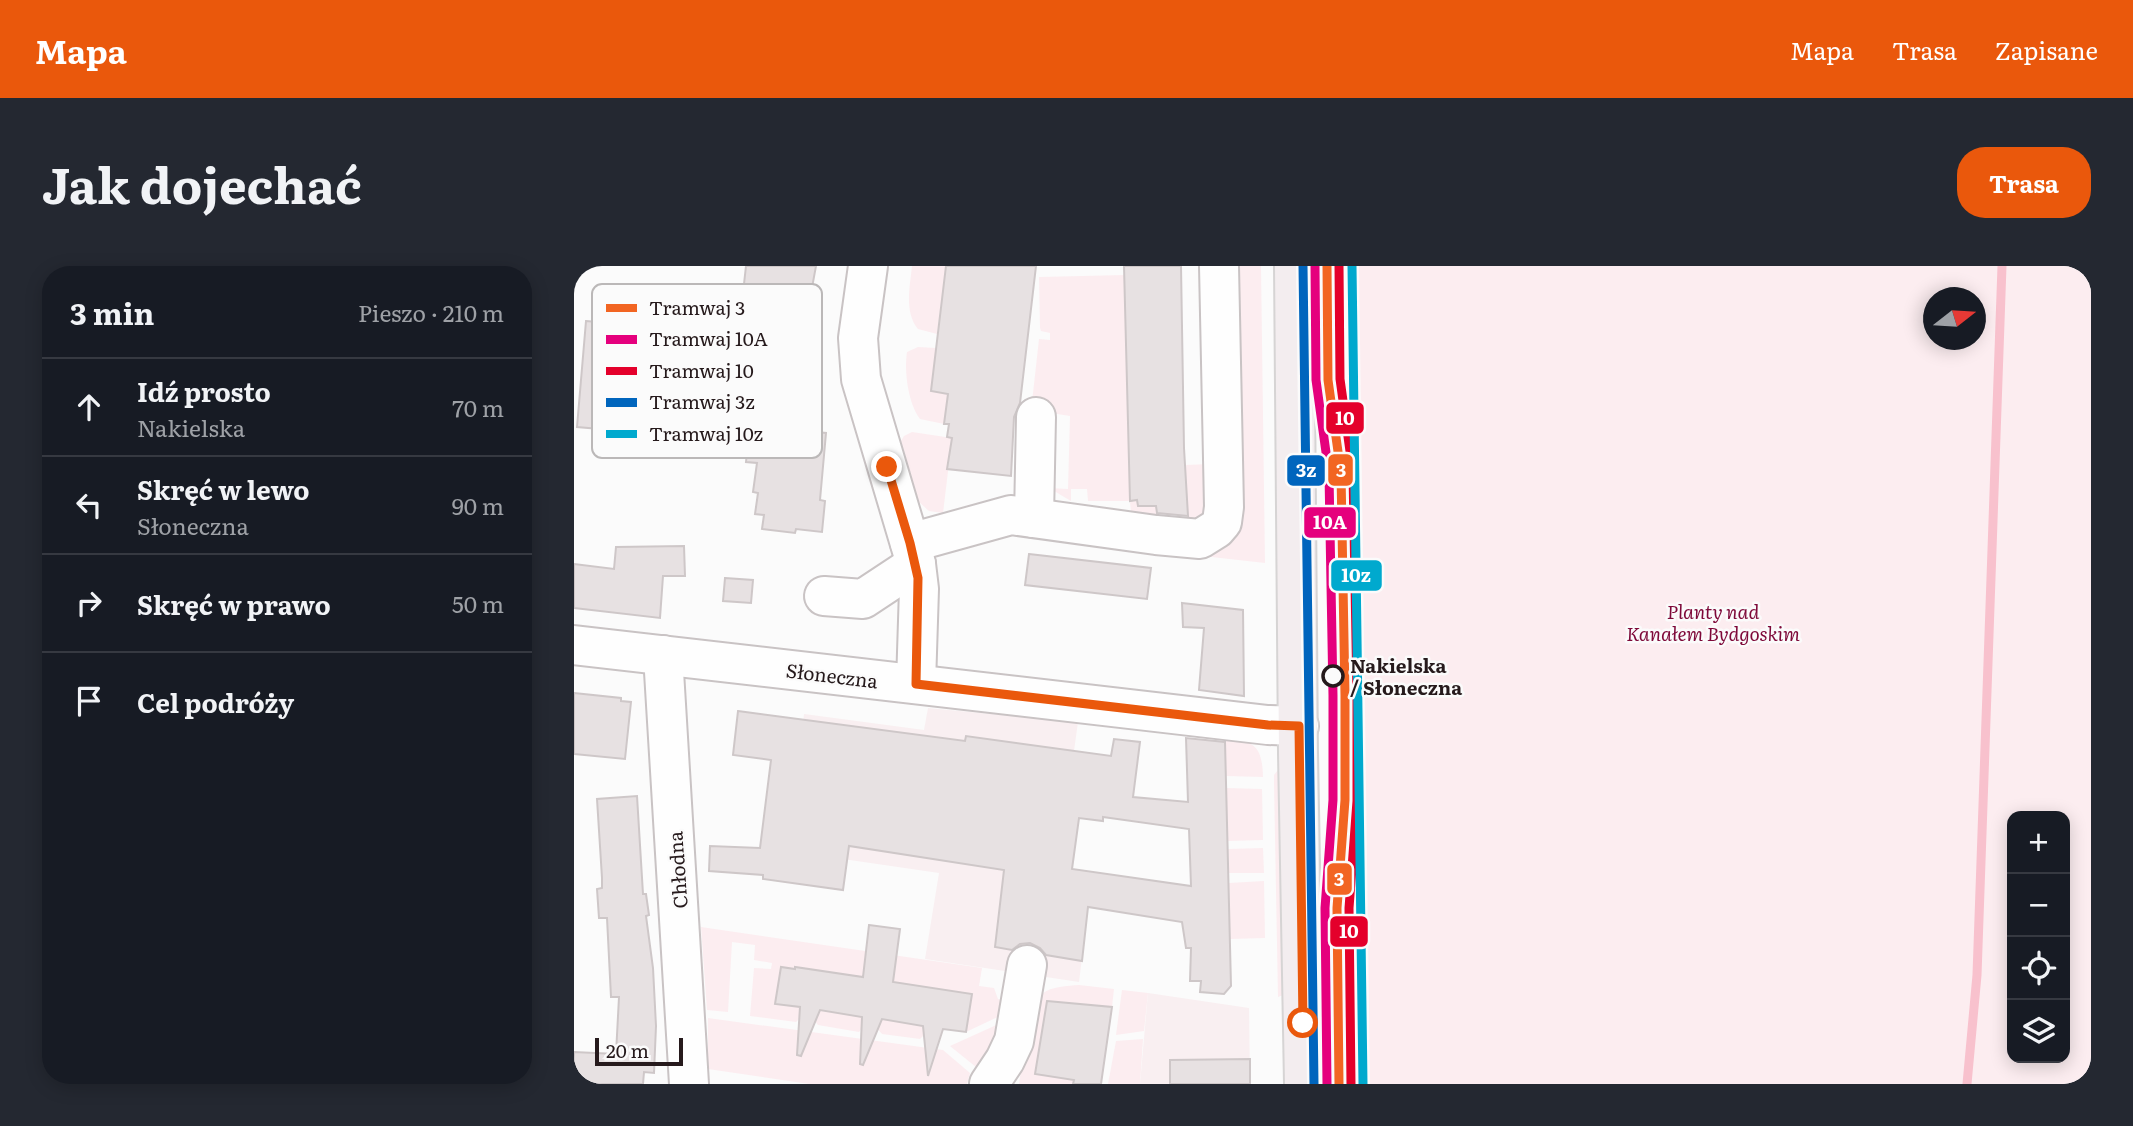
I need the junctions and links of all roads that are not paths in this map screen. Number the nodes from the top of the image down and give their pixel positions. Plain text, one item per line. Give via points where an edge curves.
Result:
1 (868, 266) edge
2 (1219, 266) edge
3 (1294, 266) edge
4 (1036, 417) dead end
5 (1034, 518) junction
6 (913, 554) junction
7 (824, 596) dead end
8 (574, 645) edge
9 (663, 655) junction
10 (916, 684) junction
11 (1299, 726) junction
12 (1027, 965) dead end
13 (689, 1084) edge
14 (989, 1084) edge
15 (1304, 1084) edge

1 - 6 street via 858,338 861,379
2 - 5 street via 1222,522 1200,539 1114,515
3 - 11 main road
4 - 5 street
5 - 6 street via 1012,515
6 - 7 street via 863,599
6 - 10 street via 919,589
8 - 9 street, Słoneczna
9 - 10 street, Słoneczna
9 - 13 street, Chłodna
10 - 11 street, Słoneczna
11 - 15 main road
12 - 14 street via 1014,1041

